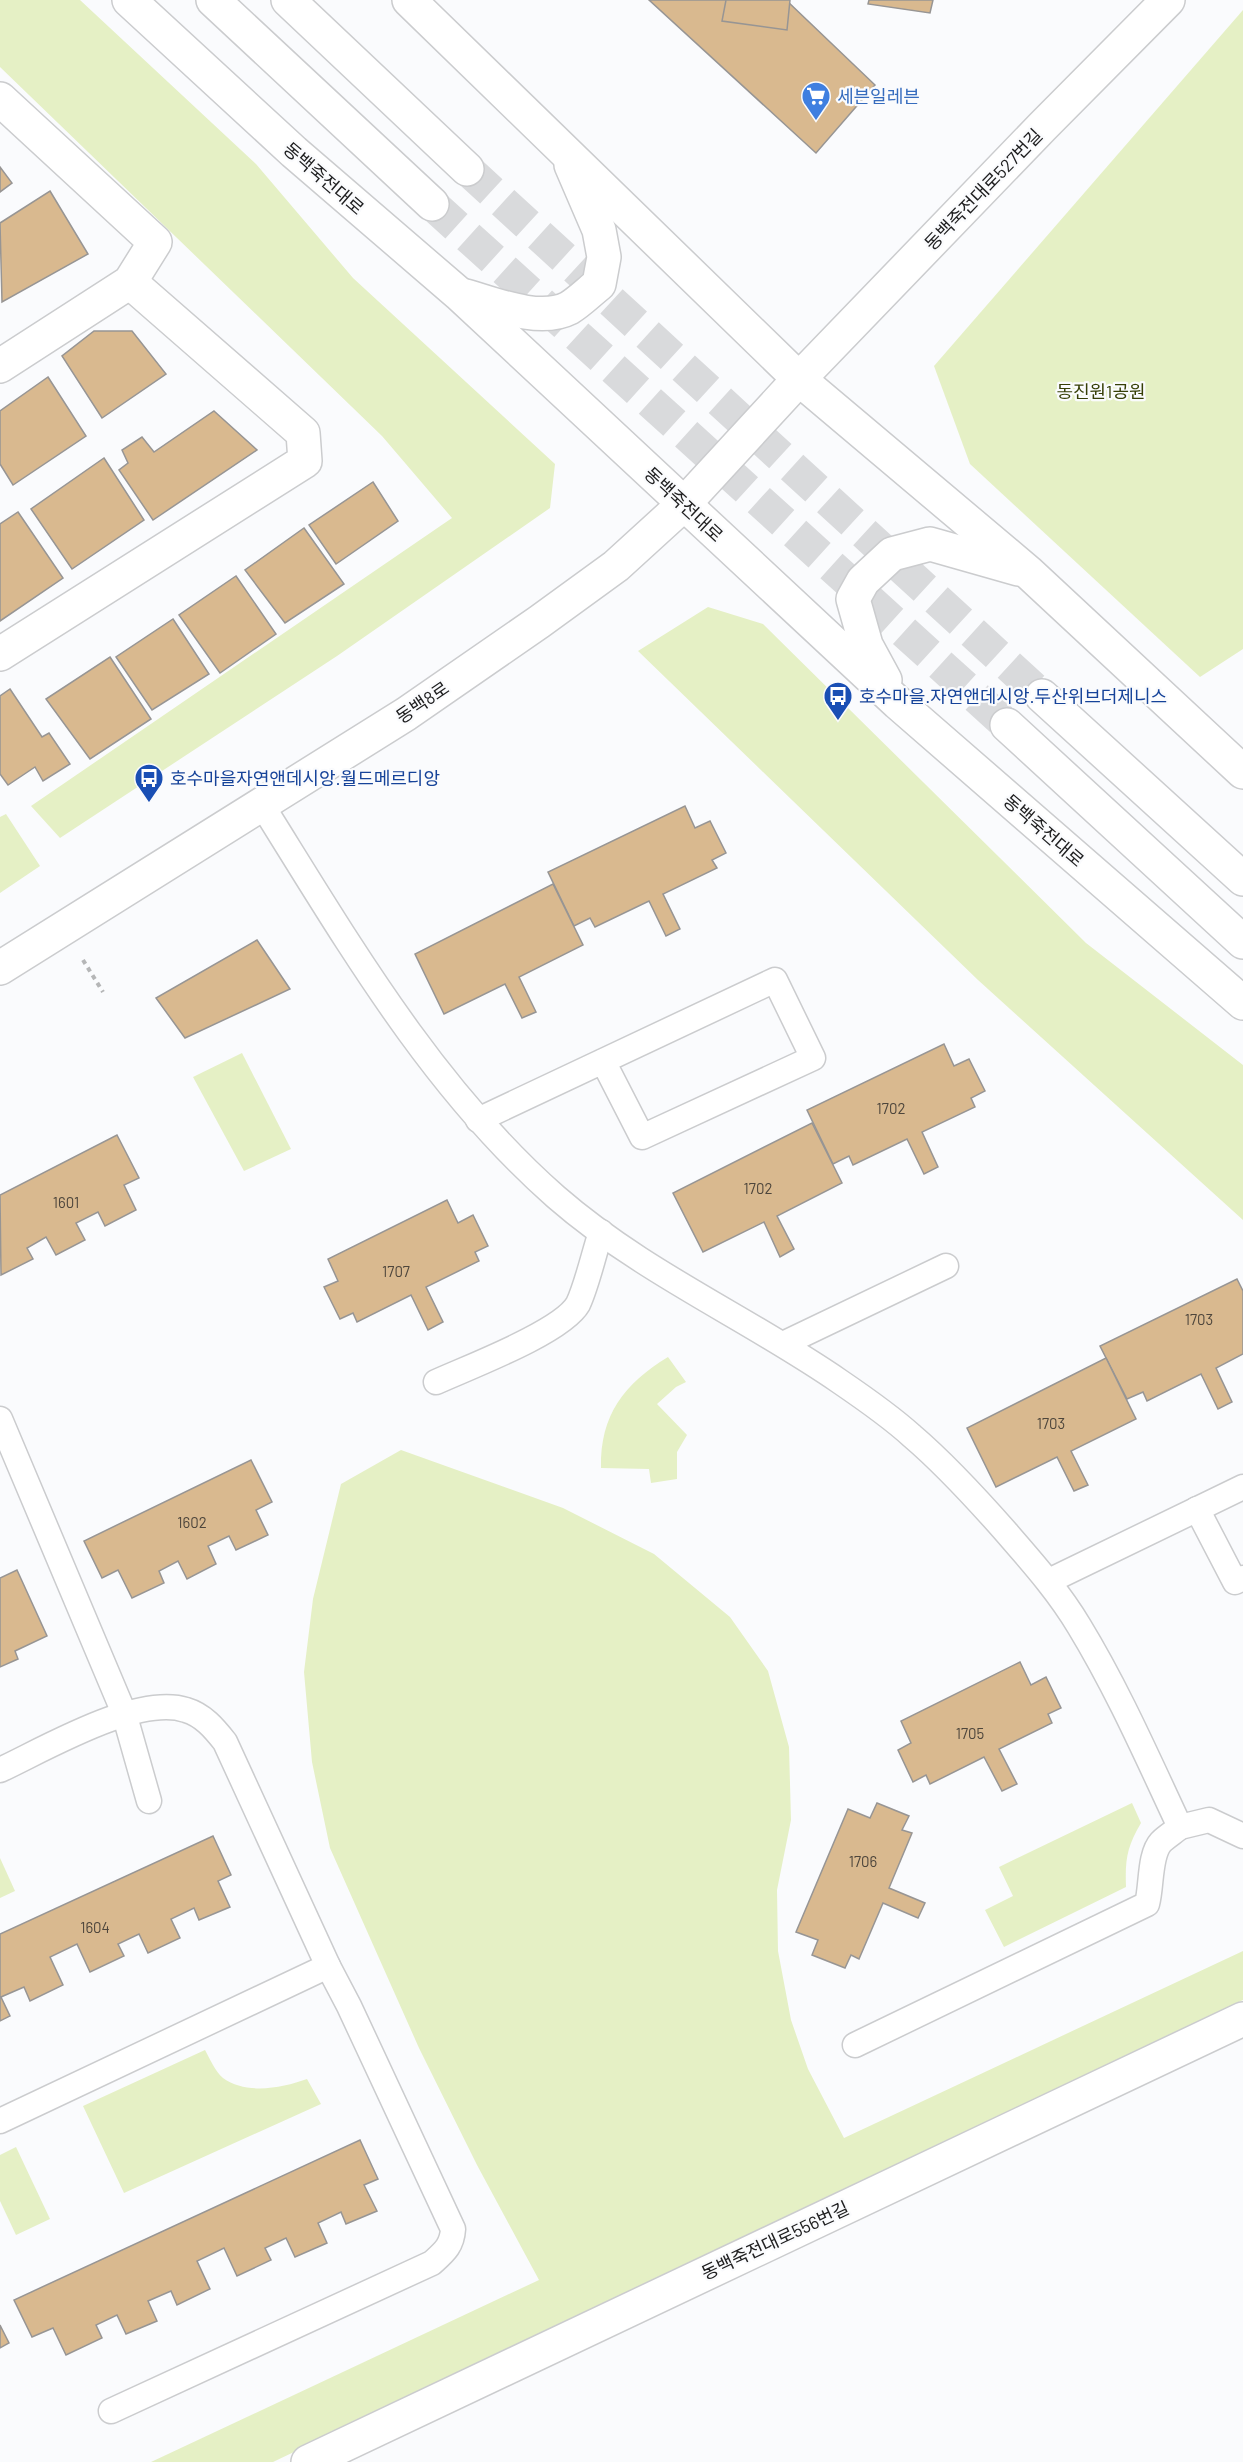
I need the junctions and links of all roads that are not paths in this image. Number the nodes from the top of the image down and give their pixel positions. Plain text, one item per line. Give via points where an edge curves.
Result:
1 (129, 0) edge
2 (213, 0) edge
3 (288, 0) edge
4 (409, 0) edge
5 (1168, 0) edge
6 (0, 99) edge
7 (565, 151) junction
8 (467, 169) tunnel mouth
9 (432, 204) tunnel mouth
10 (130, 282) junction
11 (459, 294) junction
12 (0, 366) edge
13 (799, 379) junction
14 (684, 504) junction
15 (1028, 572) junction
16 (0, 654) edge
17 (1042, 696) tunnel mouth
18 (898, 703) junction
19 (1006, 725) tunnel mouth
20 (1243, 772) edge
21 (262, 805) junction
22 (1243, 879) edge
23 (1243, 942) edge
24 (0, 968) edge
25 (1243, 1003) edge
26 (603, 1061) junction
27 (478, 1120) junction
28 (601, 1232) junction
29 (946, 1266) dead end
30 (783, 1344) junction
31 (436, 1382) dead end
32 (0, 1419) edge
33 (1243, 1487) edge
34 (1197, 1509) junction
35 (1243, 1578) edge
36 (1049, 1581) junction
37 (124, 1713) junction
38 (0, 1770) edge
39 (149, 1801) dead end
40 (1180, 1827) junction
41 (1243, 1836) edge
42 (328, 1966) junction
43 (1243, 2019) edge
44 (855, 2045) dead end
45 (0, 2121) edge
46 (111, 2411) dead end
47 (308, 2462) edge

1 - 11 main road, 동백죽전대로 via 294,152
2 - 9 main road
3 - 8 main road
4 - 7 main road
5 - 13 main road, 동백죽전대로527번길
6 - 10 main road via 155,242
7 - 11 main road via 599,230 604,257 599,284 567,308 545,313 519,311
7 - 13 main road
10 - 12 main road
10 - 16 main road via 303,433 305,461
11 - 14 main road, 동백죽전대로
13 - 14 main road, 동백8로
13 - 15 main road
14 - 18 main road, 동백죽전대로
14 - 21 main road, 동백8로 via 616,566 539,622 406,714
15 - 18 main road via 930,544 892,554 863,581 853,599 866,645
15 - 20 main road
17 - 22 main road
18 - 25 main road, 동백죽전대로
19 - 23 main road
21 - 24 main road, 동백8로
21 - 27 lane via 376,986
26 - 26 lane via 775,980 813,1058 642,1137
26 - 27 lane
27 - 28 lane via 558,1199
28 - 30 lane via 655,1271
28 - 31 lane via 578,1303 566,1318 549,1330
29 - 30 lane
30 - 36 lane via 911,1434 982,1505
32 - 37 lane
33 - 34 lane
34 - 35 lane via 1235,1582
34 - 36 lane
36 - 40 lane via 1110,1679
37 - 38 lane
37 - 39 lane
37 - 42 lane via 158,1707 186,1710 212,1724 225,1742
40 - 41 lane via 1209,1820
40 - 44 lane via 1159,1844 1151,1867 1152,1888 1147,1904
42 - 45 lane
42 - 46 lane via 453,2229 452,2241 432,2263
43 - 47 main road, 동백죽전대로556번길

